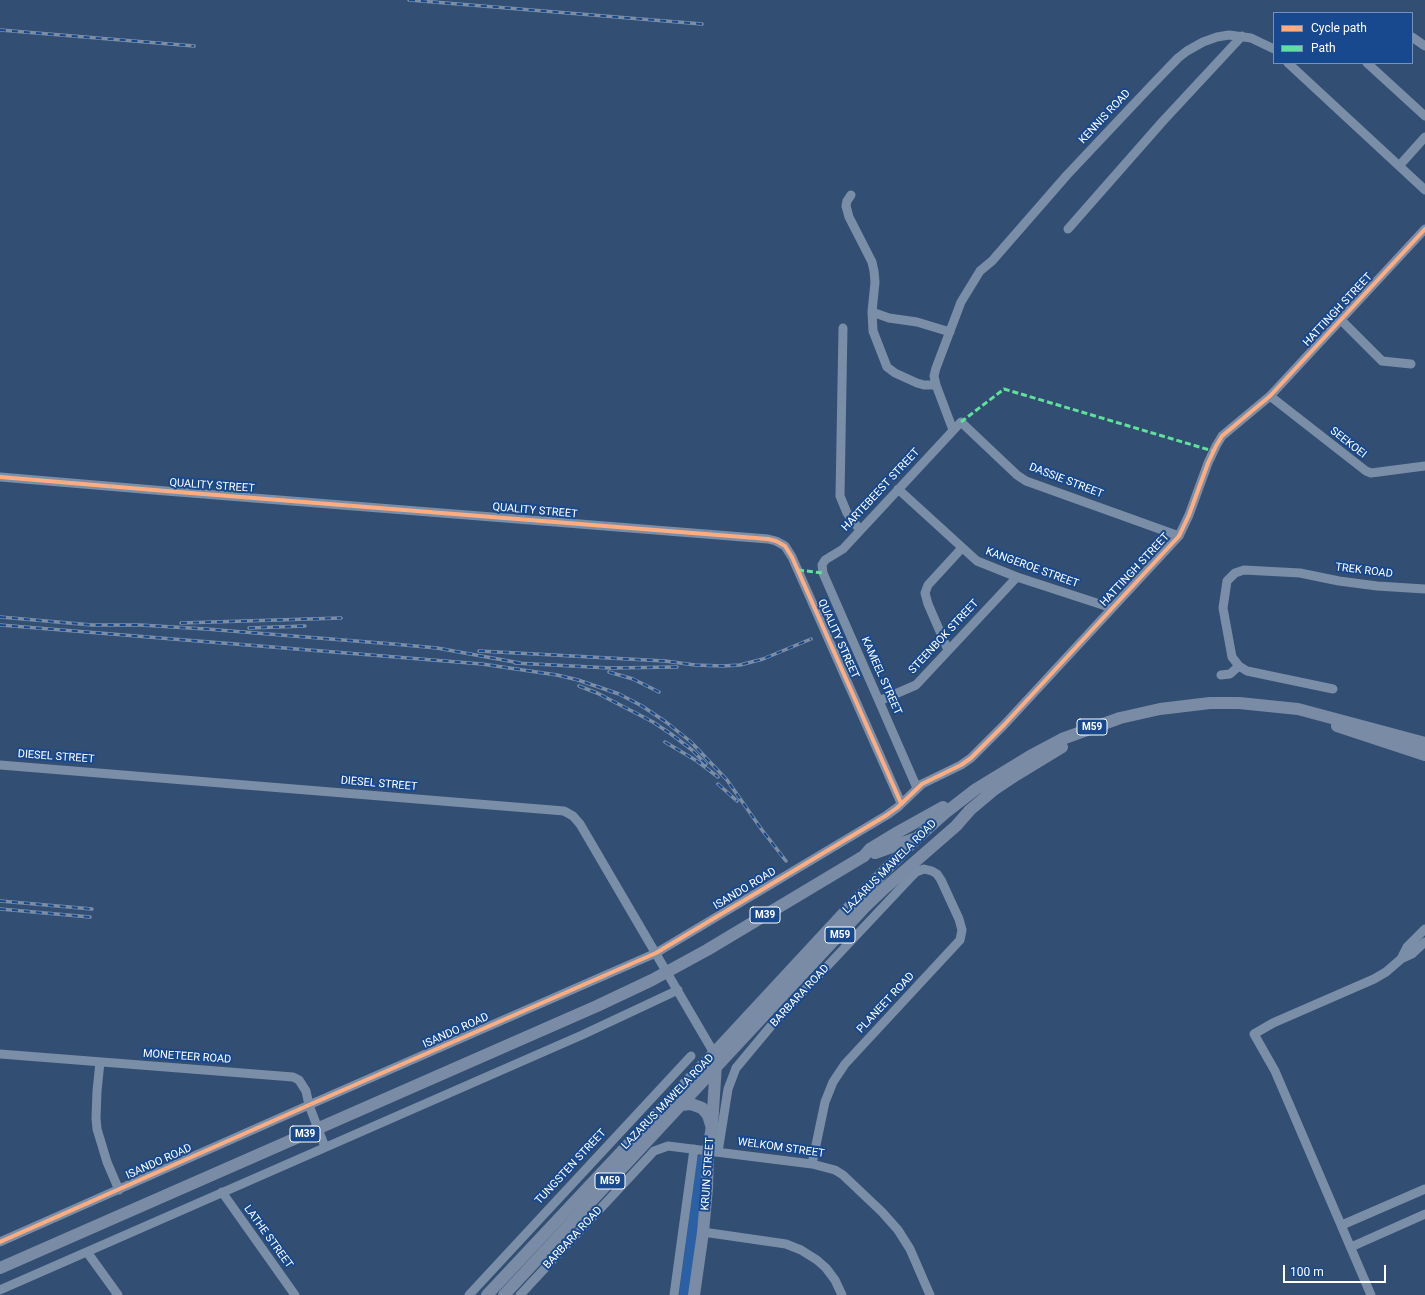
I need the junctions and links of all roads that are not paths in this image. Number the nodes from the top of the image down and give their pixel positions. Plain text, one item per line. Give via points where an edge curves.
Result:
1 (1242, 36) junction
2 (1413, 38) edge
3 (1425, 46) edge
4 (1273, 49) edge
5 (1289, 64) edge
6 (1368, 64) edge
7 (1425, 116) edge
8 (1425, 137) edge
9 (1399, 166) junction
10 (1425, 190) edge
11 (851, 195) dead end
12 (1068, 229) dead end
13 (1425, 229) edge
14 (1418, 236) junction
15 (1425, 243) edge
16 (872, 312) junction
17 (1340, 320) junction
18 (843, 328) dead end
19 (950, 332) junction
20 (1411, 364) dead end
21 (936, 385) junction
22 (1270, 396) junction
23 (961, 422) joint
24 (954, 430) junction
25 (1425, 466) edge
26 (0, 477) edge
27 (898, 489) junction
28 (860, 530) junction
29 (1179, 536) junction
30 (962, 548) junction
31 (823, 573) joint
32 (1017, 577) junction
33 (1425, 589) edge
34 (1112, 608) junction
35 (948, 650) junction
36 (1239, 666) junction
37 (1221, 675) dead end
38 (1333, 689) dead end
39 (879, 701) junction
40 (1425, 743) edge
41 (1425, 755) edge
42 (0, 765) edge
43 (917, 788) junction
44 (976, 789) junction
45 (901, 803) junction
46 (970, 810) junction
47 (917, 838) junction
48 (864, 856) junction
49 (928, 869) joint
50 (1425, 929) edge
51 (1425, 942) edge
52 (656, 953) junction
53 (1401, 959) junction
54 (667, 972) junction
55 (678, 990) junction
56 (714, 1053) junction
57 (0, 1054) edge
58 (691, 1056) dead end
59 (100, 1062) junction
60 (716, 1067) junction
61 (309, 1104) junction
62 (681, 1105) junction
63 (712, 1126) junction
64 (318, 1128) junction
65 (325, 1147) junction
66 (694, 1149) junction
67 (713, 1151) junction
68 (812, 1164) junction
69 (1425, 1189) edge
70 (119, 1190) junction
71 (222, 1192) junction
72 (1425, 1214) edge
73 (1342, 1225) junction
74 (703, 1232) junction
75 (0, 1242) edge
76 (1351, 1247) junction
77 (87, 1252) junction
78 (0, 1268) edge
79 (0, 1290) edge
80 (118, 1295) edge
81 (295, 1295) edge
82 (469, 1295) edge
83 (487, 1295) edge
84 (504, 1295) edge
85 (520, 1295) edge
86 (674, 1295) edge
87 (694, 1295) edge
88 (842, 1295) edge
89 (930, 1295) edge
90 (1371, 1295) edge

1 - 4 street, KENNIS ROAD
1 - 12 street
1 - 19 street, KENNIS ROAD via 1216,37 1178,58 980,271 961,302
2 - 3 street
5 - 9 street
6 - 7 street
8 - 9 street
9 - 10 street
11 - 16 street via 846,206 849,217 874,271
13 - 14 street, HATTINGH STREET
14 - 15 street
14 - 17 street, HATTINGH STREET
16 - 19 street
16 - 21 street via 873,331 887,367 917,383
17 - 20 street via 1382,361
17 - 22 street, HATTINGH STREET
18 - 28 street via 840,496 847,514
19 - 21 street, KENNIS ROAD via 936,368
21 - 24 street
22 - 25 street, SEEKOEI via 1366,471 1371,473
22 - 29 street, HATTINGH STREET via 1219,440 1190,515
23 - 24 street, HARTEBEEST STREET
23 - 29 street, DASSIE STREET via 1026,481
24 - 27 street, HARTEBEEST STREET
26 - 45 street, QUALITY STREET via 776,541 785,546 792,557
27 - 28 street, HARTEBEEST STREET
27 - 30 street, KANGEROE STREET
28 - 31 street, HARTEBEEST STREET via 843,549 824,561
29 - 34 street, HATTINGH STREET
30 - 32 street, KANGEROE STREET via 977,561
30 - 35 street via 926,589 928,604
31 - 39 street, KAMEEL STREET
32 - 34 street, KANGEROE STREET
32 - 35 street, STEENBOK STREET
33 - 36 street, TREK ROAD via 1377,586 1300,573 1244,570 1235,573 1227,581 1223,608 1232,657
34 - 43 street, HATTINGH STREET via 1004,726 971,758 927,780
35 - 39 street, STEENBOK STREET via 916,685
36 - 37 street via 1230,674
36 - 38 street via 1247,671
39 - 43 street, KAMEEL STREET
40 - 44 main road, LAZARUS MAWELA ROAD / M59 via 1298,709 1239,703 1194,705 1153,710 1100,724 1030,756
41 - 46 main road, LAZARUS MAWELA ROAD / M59 via 1301,716 1224,709 1162,714 1097,731 1061,748 995,789
42 - 52 street, DIESEL STREET via 564,811 580,824
43 - 45 street, HATTINGH STREET
44 - 47 main road, LAZARUS MAWELA ROAD / M59
44 - 48 main road, M39 via 898,832 870,849
45 - 52 street, ISANDO ROAD via 887,815
46 - 47 main road, M39
46 - 60 main road, LAZARUS MAWELA ROAD / M59 via 956,826 898,875 865,908
47 - 48 main road, M39
47 - 56 main road, LAZARUS MAWELA ROAD / M59
48 - 54 main road, M39
49 - 67 street, BARBARA ROAD via 920,870 913,875 771,1026 736,1068 728,1089
49 - 68 street, PLANEET ROAD via 937,874 953,906 961,925 960,940 845,1064 833,1082 825,1102
50 - 53 street via 1407,947
51 - 53 street via 1412,954
52 - 54 street, DIESEL STREET
52 - 61 street, ISANDO ROAD
53 - 73 street via 1374,979 1273,1023 1254,1034 1275,1072
54 - 55 street
54 - 64 main road, M39 via 596,1006
55 - 56 street
55 - 65 street via 582,1035
56 - 60 main road, KRUIN STREET
56 - 83 main road, LAZARUS MAWELA ROAD / M59
57 - 59 street, MONETEER ROAD
58 - 82 street, TUNGSTEN STREET
59 - 61 street, MONETEER ROAD via 288,1076 303,1084
59 - 70 street via 97,1129 102,1151
60 - 62 main road, LAZARUS MAWELA ROAD / M59
60 - 63 main road, KRUIN STREET
61 - 64 street, MONETEER ROAD
61 - 70 street, ISANDO ROAD
62 - 63 main road via 691,1104 702,1108
62 - 84 main road, LAZARUS MAWELA ROAD / M59
63 - 67 main road, KRUIN STREET
64 - 65 street, MONETEER ROAD
64 - 78 main road, M39
65 - 71 street
66 - 67 street, BARBARA ROAD
66 - 85 street, BARBARA ROAD via 663,1146 654,1151
66 - 86 street, KRUIN STREET
67 - 68 street, WELKOM STREET
67 - 74 main road, KRUIN STREET
68 - 89 street, WELKOM STREET via 839,1172 882,1212 905,1241
69 - 73 street
70 - 75 street, ISANDO ROAD
71 - 77 street
71 - 81 street, LATHE STREET
72 - 76 street
73 - 76 street
74 - 87 main road, KRUIN STREET
74 - 88 street via 786,1244 801,1250 826,1268
76 - 90 street
77 - 79 street
77 - 80 street

